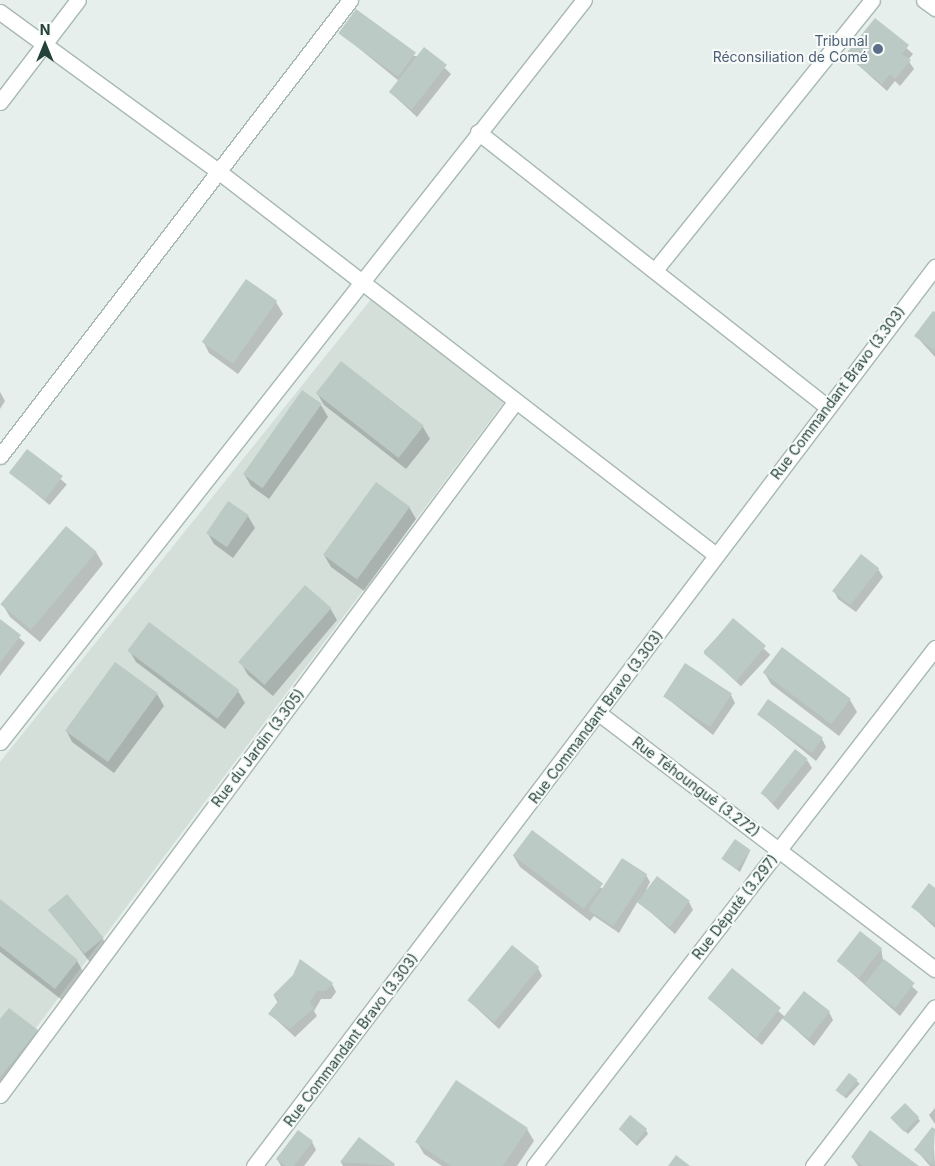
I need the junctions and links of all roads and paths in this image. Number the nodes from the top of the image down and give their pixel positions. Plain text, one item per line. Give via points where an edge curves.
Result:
1 (78, 0) edge
2 (350, 0) edge
3 (584, 0) edge
4 (872, 0) edge
5 (924, 0) edge
6 (935, 8) edge
7 (0, 12) edge
8 (44, 44) junction
9 (0, 102) edge
10 (478, 132) junction
11 (218, 171) junction
12 (935, 266) edge
13 (655, 270) junction
14 (359, 282) junction
15 (516, 402) junction
16 (827, 407) junction
17 (0, 456) edge
18 (716, 556) junction
19 (935, 648) edge
20 (600, 714) junction
21 (0, 742) edge
22 (779, 849) junction
23 (935, 969) edge
24 (935, 1007) edge
25 (0, 1095) edge
26 (254, 1166) edge
27 (534, 1166) edge
28 (813, 1166) edge

1 - 8 street
2 - 11 street
3 - 10 street
4 - 13 street
5 - 6 street
7 - 8 street
8 - 9 street
8 - 11 street
10 - 13 street
10 - 14 street
11 - 14 street
11 - 17 street
12 - 16 street, Rue Commandant Bravo (3.303)
13 - 16 street
14 - 15 street
14 - 21 street
15 - 18 street
15 - 25 street, Rue du Jardin (3.305)
16 - 18 street, Rue Commandant Bravo (3.303)
18 - 20 street, Rue Commandant Bravo (3.303)
19 - 22 street, Rue Député (3.297)
20 - 22 street, Rue Téhoungué (3.272)
20 - 26 street, Rue Commandant Bravo (3.303)
22 - 23 street, Rue Téhoungué (3.272)
22 - 27 street, Rue Député (3.297)
24 - 28 street

